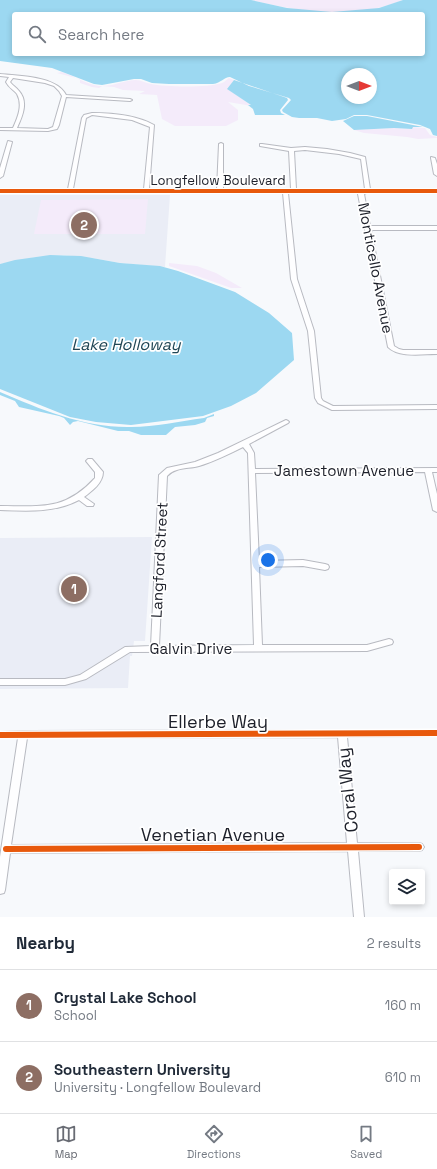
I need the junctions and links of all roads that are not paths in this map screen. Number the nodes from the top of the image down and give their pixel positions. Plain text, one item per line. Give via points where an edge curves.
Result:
1 (0, 75) edge
2 (11, 77) junction
3 (64, 96) junction
4 (130, 100) dead end
5 (0, 129) edge
6 (14, 130) junction
7 (10, 142) dead end
8 (221, 144) dead end
9 (262, 145) dead end
10 (291, 150) junction
11 (433, 158) dead end
12 (437, 174) edge
13 (0, 176) edge
14 (146, 191) junction
15 (220, 191) junction
16 (285, 191) junction
17 (294, 191) junction
18 (365, 191) junction
19 (437, 191) edge
20 (0, 192) edge
21 (70, 192) junction
22 (367, 228) junction
23 (437, 228) edge
24 (437, 352) edge
25 (437, 407) edge
26 (286, 422) dead end
27 (245, 444) junction
28 (90, 461) dead end
29 (428, 470) junction
30 (437, 470) edge
31 (252, 471) junction
32 (80, 498) junction
33 (90, 504) dead end
34 (0, 508) edge
35 (437, 510) edge
36 (255, 564) junction
37 (325, 568) dead end
38 (389, 642) dead end
39 (155, 648) junction
40 (258, 648) junction
41 (0, 682) edge
42 (437, 733) edge
43 (0, 734) edge
44 (23, 734) junction
45 (342, 734) junction
46 (353, 847) junction
47 (420, 847) dead end
48 (6, 849) junction
49 (0, 890) edge
50 (359, 917) edge

1 - 2 street
2 - 3 street via 51,83 60,88
2 - 6 street via 8,82 20,97 23,108
3 - 4 street
3 - 6 street via 55,128
5 - 6 street
7 - 13 street
8 - 15 street
9 - 10 street
10 - 17 street
10 - 18 street via 300,148 363,158 368,189
11 - 12 street
14 - 15 street, Longfellow Boulevard
14 - 21 street, Longfellow Boulevard
14 - 21 street via 152,126 146,122 89,114 84,118
15 - 16 street, Longfellow Boulevard
16 - 17 street, Longfellow Boulevard
16 - 25 street via 294,280 311,331 320,402 326,406 343,408
17 - 18 street, Longfellow Boulevard
18 - 19 street, Longfellow Boulevard
18 - 22 street, Monticello Avenue via 361,194
20 - 21 street, Longfellow Boulevard
22 - 23 street
22 - 24 street, Monticello Avenue via 391,347 403,352
26 - 27 street
27 - 31 street via 251,453
27 - 39 street, Langford Street via 210,460 166,472 162,480
28 - 32 street via 99,472 99,478
29 - 30 street, Jamestown Avenue
29 - 31 street, Jamestown Avenue
29 - 35 street
31 - 36 street
32 - 33 street
32 - 34 street via 51,507
36 - 37 street via 303,563
36 - 40 street
38 - 40 street, Galvin Drive via 367,648
39 - 40 street, Galvin Drive
39 - 41 street, Galvin Drive via 128,649 83,677 65,682
42 - 45 street, Ellerbe Way
43 - 44 street, Ellerbe Way
44 - 45 street, Ellerbe Way
44 - 48 street
45 - 46 street, Coral Way
46 - 47 street, Venetian Avenue
46 - 48 street, Venetian Avenue
46 - 50 street, Coral Way
48 - 49 street

